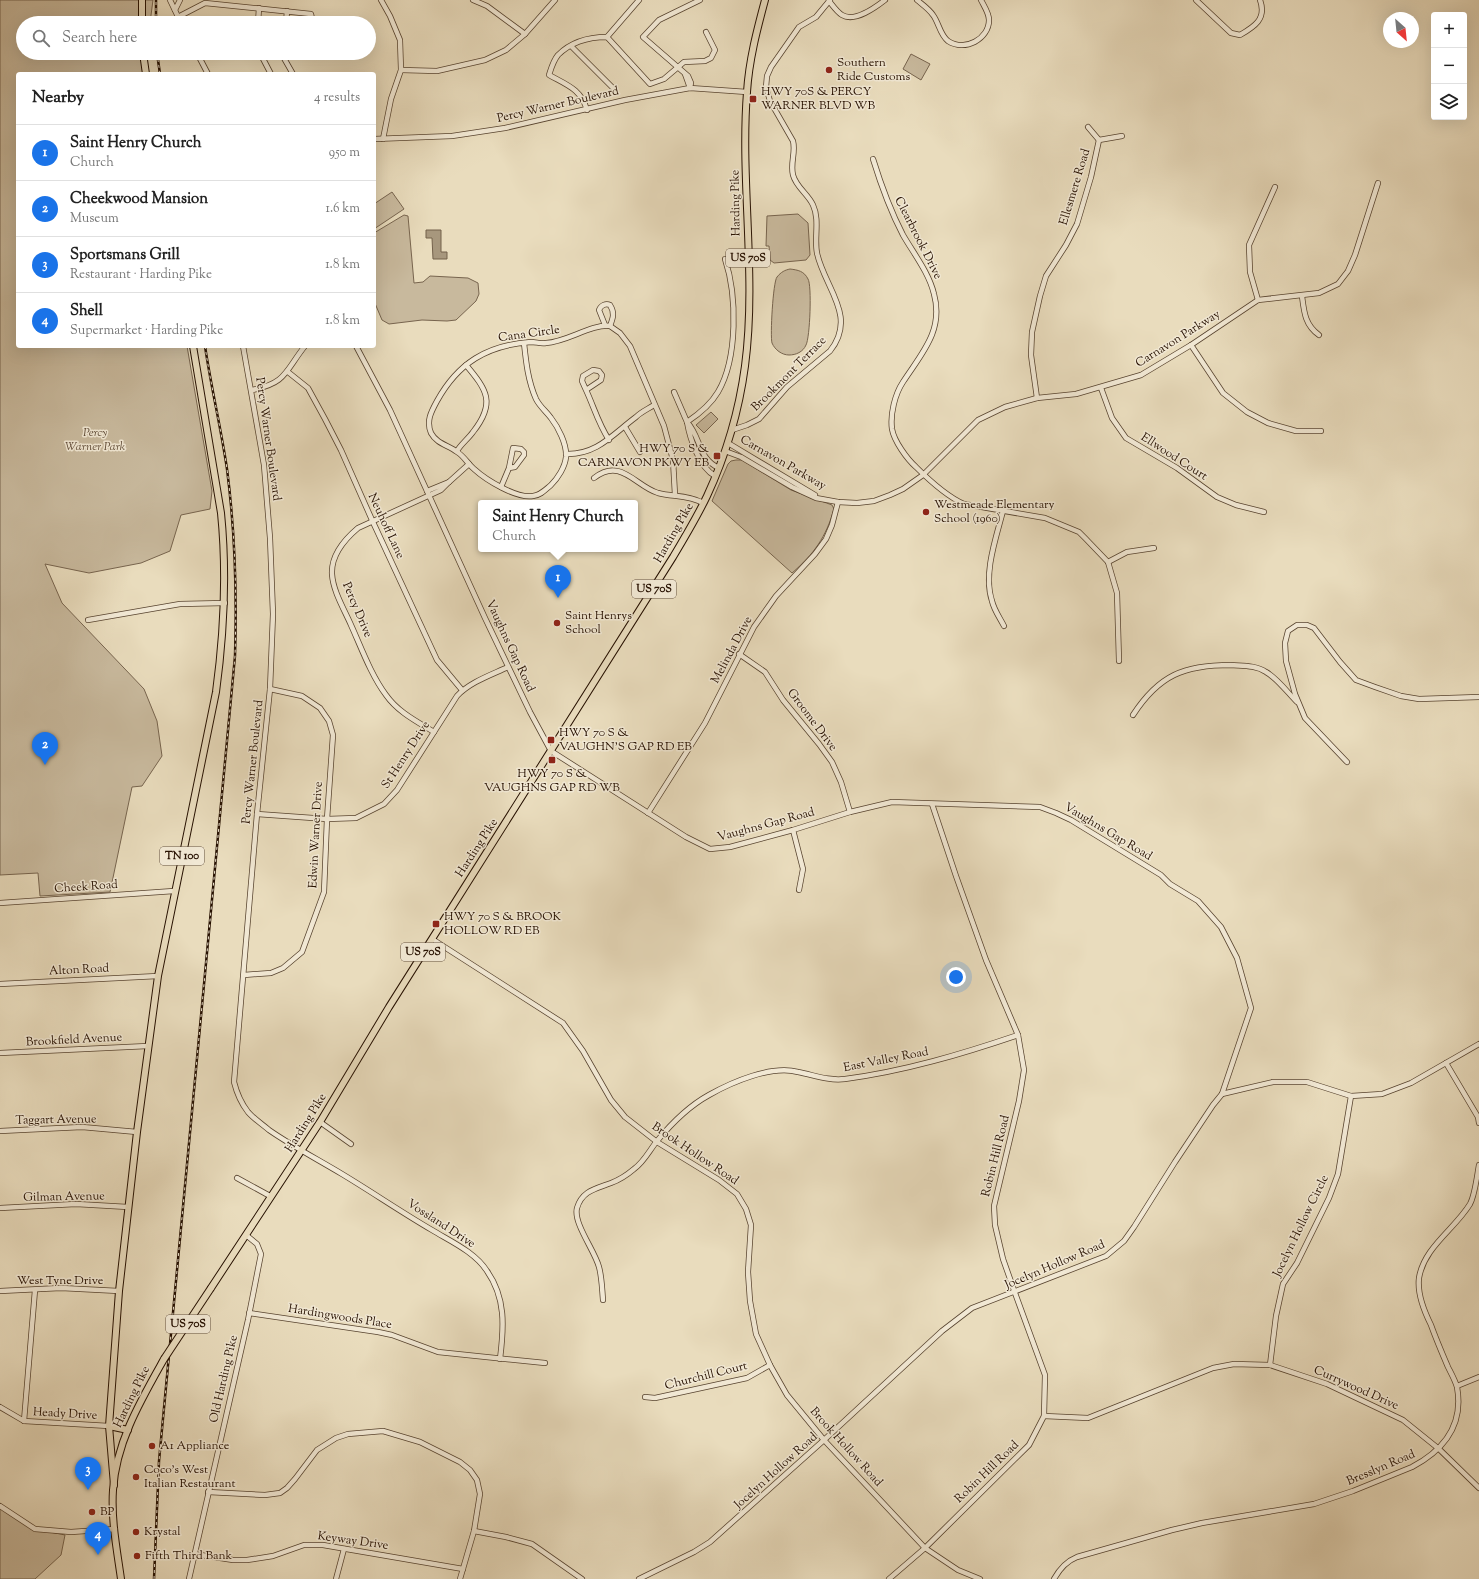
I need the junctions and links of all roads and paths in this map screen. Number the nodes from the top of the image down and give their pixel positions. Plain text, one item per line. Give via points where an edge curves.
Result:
1 (142, 0) edge
2 (170, 0) edge
3 (180, 0) edge
4 (381, 0) edge
5 (473, 0) edge
6 (554, 0) edge
7 (639, 0) edge
8 (700, 0) edge
9 (765, 0) edge
10 (885, 0) edge
11 (917, 0) edge
12 (980, 0) edge
13 (1196, 0) edge
14 (1260, 0) edge
15 (830, 1) edge
16 (259, 8) junction
17 (174, 10) junction
18 (287, 11) junction
19 (142, 16) edge
20 (177, 16) edge
21 (180, 16) edge
22 (258, 16) edge
23 (287, 16) edge
24 (311, 16) edge
25 (706, 32) dead end
26 (525, 34) junction
27 (607, 37) junction
28 (571, 46) junction
29 (144, 60) edge
30 (201, 60) edge
31 (264, 60) edge
32 (285, 60) edge
33 (678, 66) junction
34 (400, 70) junction
35 (146, 72) edge
36 (207, 72) edge
37 (270, 72) edge
38 (292, 72) edge
39 (613, 88) dead end
40 (690, 88) junction
41 (746, 92) junction
42 (587, 110) junction
43 (1088, 127) dead end
44 (1122, 136) dead end
45 (376, 139) edge
46 (383, 139) junction
47 (1099, 140) junction
48 (873, 159) dead end
49 (1378, 183) dead end
50 (1275, 187) dead end
51 (725, 259) dead end
52 (1302, 296) junction
53 (1258, 300) junction
54 (1319, 335) dead end
55 (524, 343) junction
56 (1191, 345) junction
57 (193, 348) edge
58 (243, 348) edge
59 (304, 348) edge
60 (357, 348) edge
61 (466, 365) junction
62 (288, 372) junction
63 (1100, 388) junction
64 (252, 390) junction
65 (586, 390) junction
66 (674, 392) dead end
67 (1037, 398) junction
68 (654, 405) junction
69 (687, 422) junction
70 (625, 427) junction
71 (732, 430) junction
72 (1322, 431) dead end
73 (609, 440) junction
74 (728, 443) junction
75 (457, 451) junction
76 (725, 451) junction
77 (640, 452) dead end
78 (566, 454) junction
79 (469, 464) junction
80 (509, 468) junction
81 (719, 468) junction
82 (923, 475) junction
83 (715, 476) junction
84 (594, 478) dead end
85 (501, 487) junction
86 (428, 493) junction
87 (675, 495) junction
88 (828, 500) junction
89 (838, 502) junction
90 (703, 503) junction
91 (1003, 511) junction
92 (1264, 512) dead end
93 (372, 520) junction
94 (1154, 548) dead end
95 (1108, 562) junction
96 (225, 603) junction
97 (88, 620) dead end
98 (1004, 626) dead end
99 (740, 654) junction
100 (1119, 661) dead end
101 (508, 667) junction
102 (270, 689) junction
103 (462, 690) junction
104 (1479, 697) edge
105 (1300, 704) junction
106 (1133, 715) dead end
107 (434, 732) junction
108 (551, 751) junction
109 (1347, 762) dead end
110 (932, 804) junction
111 (850, 812) junction
112 (648, 813) junction
113 (257, 814) junction
114 (326, 819) junction
115 (793, 830) junction
116 (799, 890) dead end
117 (174, 891) junction
118 (0, 903) edge
119 (432, 940) junction
120 (244, 975) junction
121 (158, 976) junction
122 (0, 984) edge
123 (1018, 1035) junction
124 (1479, 1044) edge
125 (148, 1046) junction
126 (0, 1053) edge
127 (1446, 1063) junction
128 (1222, 1094) junction
129 (1351, 1096) junction
130 (320, 1122) junction
131 (1479, 1123) edge
132 (0, 1131) edge
133 (137, 1132) junction
134 (656, 1142) junction
135 (351, 1144) dead end
136 (302, 1151) junction
137 (1479, 1165) edge
138 (237, 1178) dead end
139 (270, 1196) junction
140 (128, 1207) junction
141 (0, 1208) edge
142 (246, 1236) junction
143 (35, 1290) junction
144 (0, 1291) edge
145 (119, 1291) junction
146 (1015, 1293) junction
147 (602, 1300) dead end
148 (249, 1313) junction
149 (500, 1358) junction
150 (545, 1363) dead end
151 (770, 1365) junction
152 (1270, 1365) junction
153 (1479, 1377) edge
154 (1457, 1386) junction
155 (644, 1397) dead end
156 (0, 1407) edge
157 (1044, 1416) junction
158 (24, 1421) junction
159 (109, 1426) junction
160 (128, 1430) junction
161 (824, 1440) junction
162 (1439, 1449) junction
163 (114, 1485) junction
164 (1479, 1488) edge
165 (208, 1492) junction
166 (0, 1506) edge
167 (115, 1529) junction
168 (474, 1531) junction
169 (925, 1548) junction
170 (344, 1549) junction
171 (194, 1554) junction
172 (463, 1569) junction
173 (121, 1579) edge
174 (189, 1579) edge
175 (336, 1579) edge
176 (460, 1579) edge
177 (582, 1579) edge
178 (639, 1579) edge
179 (889, 1579) edge
180 (980, 1579) edge
181 (1054, 1579) edge

1 - 19 main road
2 - 17 street
3 - 17 street
4 - 34 street via 400,40
5 - 26 street via 487,6
6 - 26 street
7 - 27 street
8 - 33 street via 659,20 643,37
9 - 41 main road, US 70S via 752,53
10 - 15 street via 873,9 849,18 841,14
11 - 12 street via 932,14 946,39 961,46 978,40 988,28 988,16
13 - 14 street via 1231,33 1240,35 1254,26 1261,17
15 - 71 street, Brookmont Terrace via 816,17 803,24 796,32 771,67 766,84 770,101 794,146 793,176 814,207 817,252 839,306 839,334 830,351 787,387 761,417 751,424
16 - 18 street
16 - 21 street via 205,3
16 - 22 street
17 - 20 street
18 - 23 street
18 - 24 street
25 - 33 street via 715,50 714,55 705,61 684,62
26 - 34 street via 506,50 485,60 437,71
27 - 28 street via 590,38
27 - 33 street via 650,84 664,79
28 - 39 street
28 - 42 street via 558,56 549,75 576,90 584,100
29 - 35 main road
30 - 36 street
31 - 37 street
32 - 38 street
33 - 40 street via 688,76
34 - 46 street via 390,98
40 - 41 street, Percy Warner Boulevard
40 - 42 street, Percy Warner Boulevard
41 - 71 main road, Harding Pike / US 70S via 749,327 744,376
42 - 46 street, Percy Warner Boulevard via 505,128 452,136
43 - 47 street, Ellesmere Road
44 - 47 street, Ellesmere Road
45 - 46 street, Percy Warner Boulevard
47 - 67 street, Ellesmere Road via 1077,224 1046,276 1040,296 1030,354
48 - 82 street, Clearbrook Drive via 894,216 934,294 937,316 932,335 902,383 896,395 892,414 892,429 898,443 908,460
49 - 52 street, Carnavon Parkway via 1355,255 1344,277 1329,289
50 - 53 street via 1249,245 1250,272
51 - 69 street via 732,281 734,304 733,333 727,366 717,393
52 - 53 street, Carnavon Parkway
52 - 54 street via 1307,323
53 - 56 street, Carnavon Parkway
55 - 61 street, Cana Circle via 492,350
55 - 68 street, Cana Circle via 556,342 608,326 620,333 627,342
55 - 78 street via 526,368 534,394 555,424
56 - 63 street, Carnavon Parkway via 1141,375
56 - 72 street via 1223,393 1247,412 1268,423 1296,430
57 - 96 main road, TN 100 via 221,513
58 - 64 street, Percy Warner Boulevard
59 - 62 street
60 - 86 street, Vaughns Gap Road via 390,410
61 - 75 street via 482,385 487,402 478,425
61 - 75 street, Cana Circle via 444,388 429,421 434,438
62 - 64 street via 267,387
62 - 93 street, Neuhoff Lane via 308,388 341,450
63 - 67 street, Carnavon Parkway via 1076,394
63 - 92 street, Ellwood Court via 1112,418 1126,438 1177,468 1217,497
64 - 102 street, Percy Warner Boulevard via 264,465 270,538 273,614
65 - 65 street via 582,381 583,376 592,370 600,371 601,380
65 - 73 street via 598,422
66 - 69 street
67 - 82 street, Carnavon Parkway via 1005,407 978,420
68 - 70 street
68 - 87 street, Cana Circle via 670,446 675,474
69 - 81 street via 693,428 706,459
69 - 83 street via 701,461
70 - 73 street
70 - 77 street
71 - 74 main road, Harding Pike / US 70S
73 - 78 street via 583,453
74 - 76 main road, Harding Pike / US 70S
74 - 88 street, Carnavon Parkway via 809,492
75 - 79 street
76 - 81 main road, Harding Pike / US 70S
76 - 88 street, Carnavon Parkway via 744,459 792,488
78 - 85 street via 564,466 558,476 540,494 526,496
79 - 85 street
79 - 86 street, Percy Drive via 441,490
80 - 80 street via 513,448 521,449 524,452 523,456 514,468
80 - 85 street
81 - 83 main road, Harding Pike / US 70S
82 - 89 street, Carnavon Parkway via 903,489 880,499 861,503
82 - 91 street, Clearbrook Drive via 964,504
83 - 90 main road, Harding Pike / US 70S
84 - 87 street via 607,472 621,471 654,491
86 - 93 street, Percy Drive
86 - 101 street, Vaughns Gap Road
87 - 90 street
88 - 89 street, Carnavon Parkway
89 - 99 street, Melinda Drive via 826,539 769,605
90 - 108 main road, Harding Pike / US 70S via 673,557
91 - 95 street, Clearbrook Drive via 1045,518 1079,532
91 - 98 street via 990,563 990,591 992,602
93 - 103 street, Neuhoff Lane via 437,660
93 - 107 street, Percy Drive via 347,537 336,554 332,573 336,590 369,665 386,695 402,713
94 - 95 street via 1127,552
95 - 100 street, Clearbrook Drive via 1117,593
96 - 97 street via 180,604
96 - 117 main road, TN 100 via 216,692
99 - 111 street, Groome Drive via 765,672 783,700 832,762
99 - 112 street, Melinda Drive via 698,734
101 - 103 street, St Henry Drive
101 - 108 street, Vaughns Gap Road
102 - 113 street, Percy Warner Boulevard
102 - 114 street, Edwin Warner Drive via 302,696 320,708 329,721 333,735
103 - 107 street, St Henry Drive
104 - 105 street via 1419,699 1401,696 1356,680 1314,628 1297,625 1288,631 1285,643 1286,661
105 - 106 street via 1267,672 1246,666 1206,666 1172,675 1144,699
105 - 109 street via 1305,718
107 - 114 street, St Henry Drive via 397,790 384,804 356,818
108 - 112 street, Vaughns Gap Road
108 - 119 main road, Harding Pike / US 70S
110 - 111 street, Vaughns Gap Road via 892,802
110 - 123 street, Robin Hill Road via 986,960
110 - 128 street, Vaughns Gap Road via 1040,807 1071,820 1161,875 1170,884 1198,901 1221,927 1237,958 1251,1008
111 - 115 street, Vaughns Gap Road
112 - 115 street, Vaughns Gap Road via 710,849 730,847
113 - 114 street, St Henry Drive
113 - 120 street, Percy Warner Boulevard
114 - 120 street, Edwin Warner Drive via 324,892 302,952 283,968 271,973
115 - 116 street via 803,870
117 - 118 street, Cheek Road
117 - 121 main road, TN 100
119 - 130 main road, Harding Pike / US 70S via 360,1053
119 - 134 street, Brook Hollow Road via 562,1023 583,1051 611,1100 625,1117
120 - 136 street, Percy Warner Boulevard via 234,1082 239,1099 256,1120
121 - 122 street, Alton Road
121 - 125 main road, TN 100
123 - 134 street, East Valley Road via 904,1069 845,1079 831,1080 786,1070 732,1083 708,1096 675,1120
123 - 146 street, Robin Hill Road via 1024,1070 994,1206 995,1225 1003,1259
124 - 127 street
125 - 126 street, Brookfield Avenue
125 - 133 main road, TN 100
127 - 129 street via 1411,1083 1382,1094
127 - 131 street via 1478,1117
128 - 129 street via 1273,1082 1307,1082
128 - 146 street, Jocelyn Hollow Road via 1134,1227 1116,1249 1106,1256
129 - 152 street, Jocelyn Hollow Circle via 1338,1174 1297,1263 1283,1284
130 - 135 street
130 - 136 main road, Harding Pike / US 70S
132 - 133 street, Taggart Avenue via 82,1127
133 - 140 main road, TN 100
134 - 147 street, East Valley Road via 640,1165 618,1180 589,1190 581,1198 576,1210 577,1220 599,1266
134 - 151 street, Brook Hollow Road via 719,1180 737,1194 746,1208 751,1225 748,1272 750,1301 756,1334
136 - 139 main road, Harding Pike / US 70S
136 - 149 street, Vossland Drive via 396,1207 479,1261 493,1281 502,1305
137 - 154 street, Bresslyn Road via 1471,1203 1434,1248 1422,1268 1419,1279 1420,1298
138 - 139 street
139 - 142 main road, Harding Pike / US 70S
140 - 141 street, Gilman Avenue via 76,1204
140 - 145 main road, TN 100
142 - 148 street, Old Harding Pike via 257,1244 261,1254
142 - 160 main road, Harding Pike / US 70S, bridge via 164,1359
143 - 144 street, West Tyne Drive
143 - 145 street, West Tyne Drive via 61,1288
143 - 158 street
145 - 159 main road, TN 100
146 - 157 street, Robin Hill Road via 1045,1375
146 - 161 street, Jocelyn Hollow Road via 972,1308 942,1331
148 - 149 street, Hardingwoods Place via 378,1332 438,1352
148 - 165 street, Old Harding Pike
149 - 150 street, Hardingwoods Place
151 - 155 street, Churchill Court via 747,1378 655,1398
151 - 161 street, Brook Hollow Road via 788,1395
152 - 157 street, Currywood Drive via 1234,1364 1213,1368 1088,1418
152 - 162 street, Currywood Drive via 1327,1384 1403,1420
153 - 154 street
154 - 162 street, Bresslyn Road via 1458,1406 1454,1427
156 - 158 street, Heady Drive
157 - 169 street, Robin Hill Road via 1029,1445
158 - 159 street, Heady Drive
159 - 160 main road
159 - 163 main road, TN 100
160 - 163 main road, Harding Pike / US 70S
161 - 169 street, Brook Hollow Road
161 - 178 street, Jocelyn Hollow Road via 710,1542
162 - 164 street, Currywood Drive
162 - 181 street, Bresslyn Road via 1412,1467 1320,1503 1202,1523 1071,1559
163 - 167 main road, Harding Pike / US 70S
165 - 168 street via 266,1495 280,1493 288,1488 317,1450 326,1443 348,1434 383,1431 427,1444 470,1470 477,1480 480,1494
165 - 171 street, Old Harding Pike
166 - 167 street via 35,1529 71,1532
167 - 173 main road, Harding Pike / US 70S
168 - 172 street
168 - 177 street via 532,1544
169 - 179 street, Robin Hill Road
169 - 180 street, Brook Hollow Road via 958,1570
170 - 171 street, Keyway Drive via 304,1545 273,1556 247,1560
170 - 172 street, Keyway Drive
170 - 175 street
171 - 174 street, Old Harding Pike
172 - 176 street

